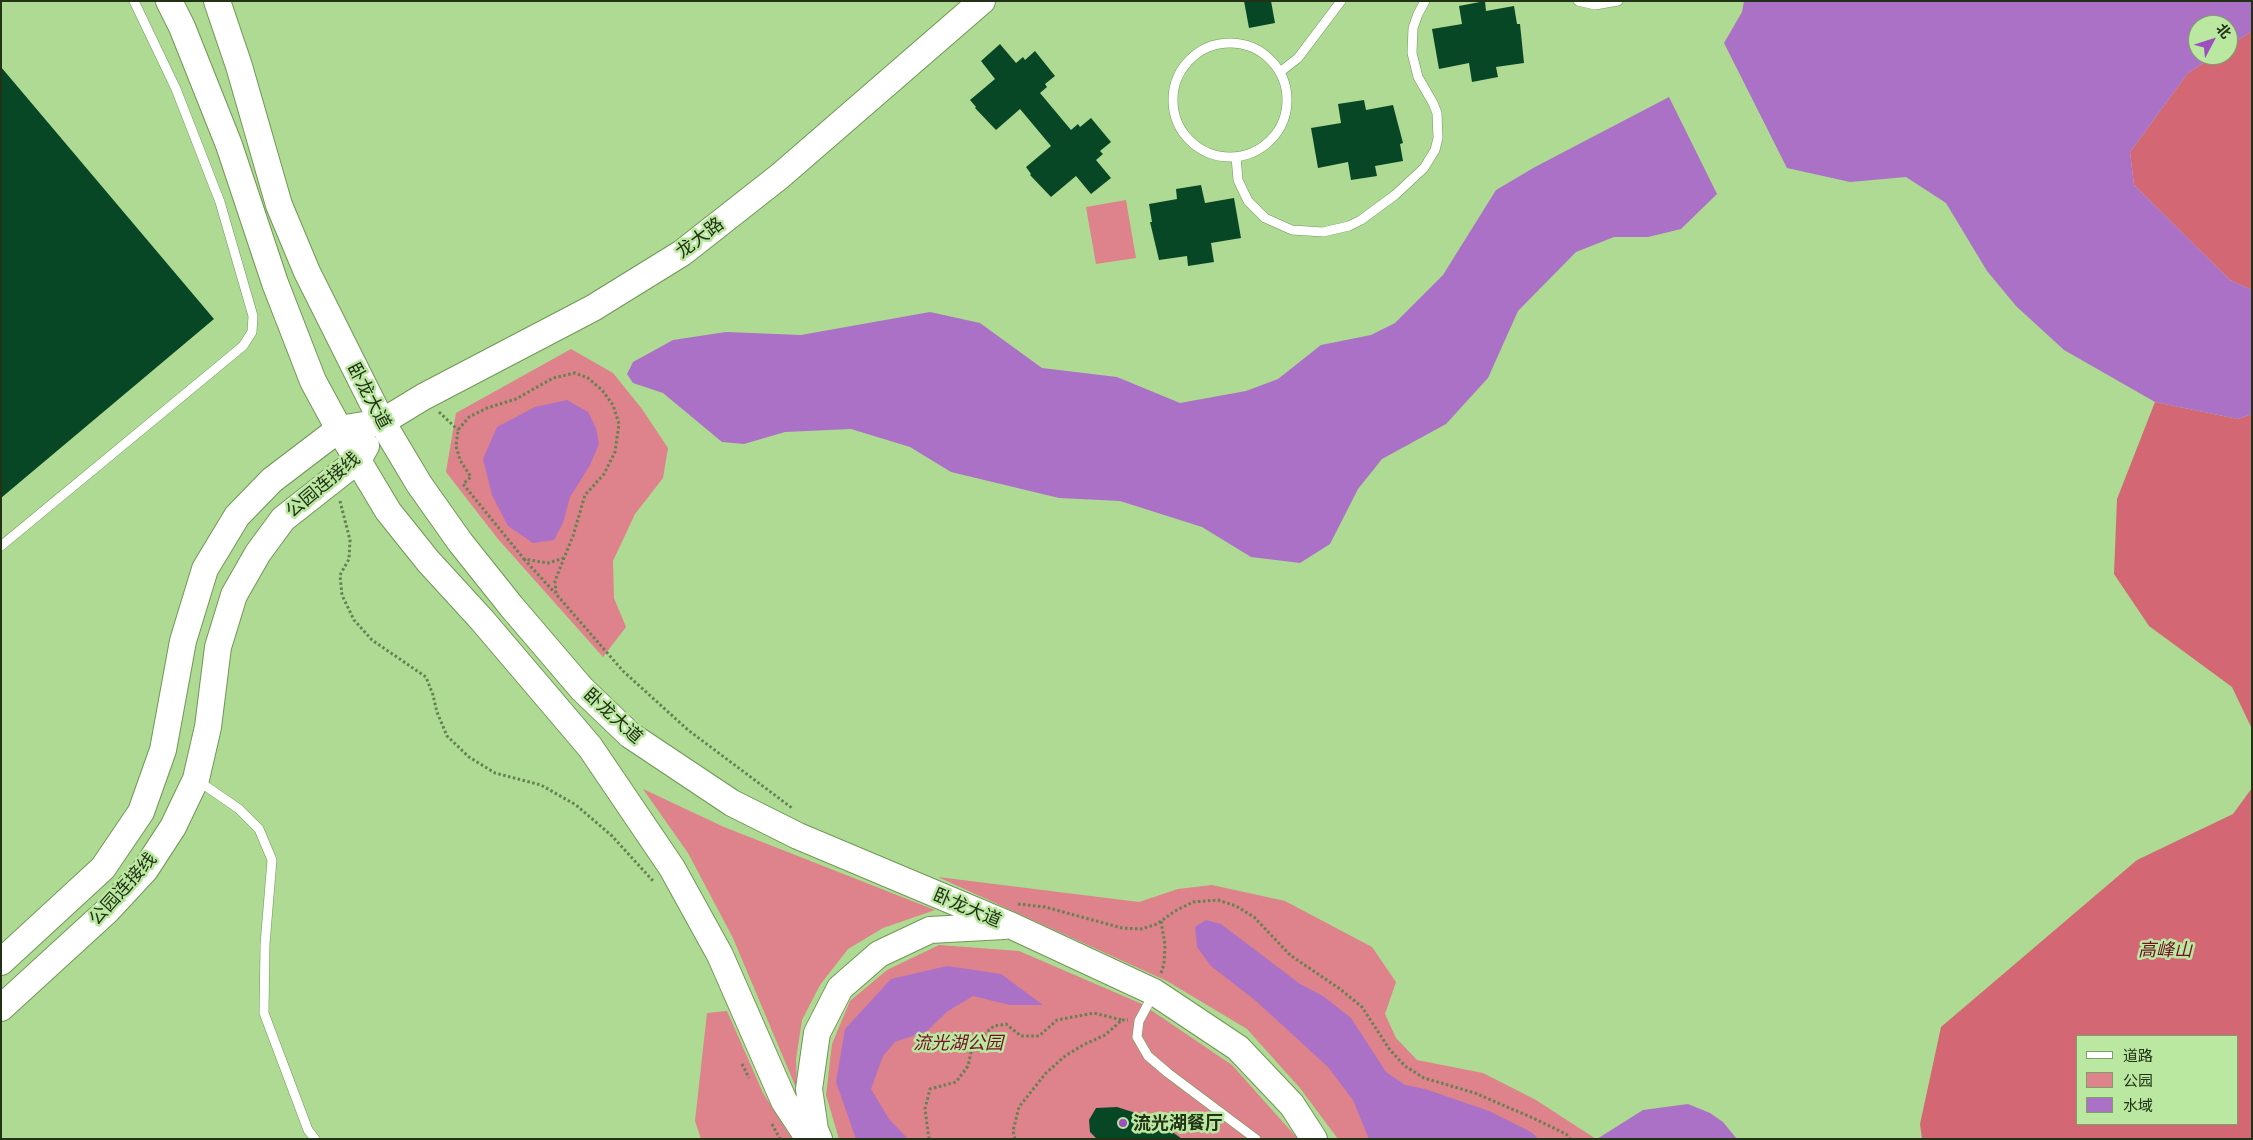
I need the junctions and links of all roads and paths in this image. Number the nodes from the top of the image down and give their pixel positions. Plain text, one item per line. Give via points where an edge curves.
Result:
1 (134, 1) edge
2 (169, 1) edge
3 (217, 1) edge
4 (982, 1) edge
5 (1341, 1) edge
6 (1425, 1) edge
7 (1578, 1) edge
8 (1618, 1) edge
9 (1280, 72) junction
10 (1236, 156) junction
11 (382, 422) junction
12 (339, 429) junction
13 (358, 460) junction
14 (339, 500) dead end
15 (1, 546) edge
16 (564, 558) junction
17 (524, 559) junction
18 (556, 594) junction
19 (196, 779) junction
20 (794, 809) dead end
21 (655, 884) dead end
22 (1012, 915) junction
23 (1161, 921) junction
24 (1, 962) edge
25 (1154, 992) junction
26 (1, 1008) edge
27 (1122, 1020) junction
28 (1139, 1021) junction
29 (739, 1055) dead end
30 (750, 1081) dead end
31 (771, 1123) dead end
32 (315, 1139) edge
33 (780, 1139) edge
34 (810, 1139) edge
35 (819, 1139) edge
36 (929, 1139) edge
37 (1014, 1139) edge
38 (1256, 1139) edge
39 (1314, 1139) edge
40 (1570, 1139) edge

1 - 15 lane via 176,89 220,202 253,316 252,332 243,346
2 - 12 main road, 卧龙大道 via 229,145 275,283 310,372
3 - 11 main road, 卧龙大道 via 279,205 307,272
4 - 11 main road, 龙大路 via 780,176 682,253 593,308 423,397
5 - 9 lane via 1298,58
6 - 10 lane via 1413,28 1412,53 1418,77 1437,113 1438,138 1430,160 1395,195 1361,220 1343,228 1323,232 1292,230 1265,218 1248,201 1238,180
7 - 8 lane via 1595,5
9 - 10 lane via 1287,102 1281,125 1256,151
9 - 10 lane via 1260,51 1226,42 1193,55 1178,74 1173,109 1182,131 1199,148 1222,156
11 - 12 main road, 公园连接线
11 - 13 main road, 公园连接线
11 - 22 main road, 卧龙大道 via 419,484 460,542 582,689 630,735 732,803 798,836
12 - 13 main road, 卧龙大道
12 - 24 main road, 公园连接线 via 272,480 237,516 205,569 183,641 163,750 141,812 102,868
13 - 19 main road, 公园连接线 via 283,519 258,553 234,595 218,647 208,726
13 - 34 main road, 卧龙大道 via 405,533 590,747 666,860 720,955 784,1101
14 - 21 path via 350,540 348,559 340,575 342,595 354,620 372,640 426,677 447,736 469,757 495,773 541,785 576,805 612,836
16 - 17 path via 548,562
16 - 17 path via 585,495 604,474 615,452 619,424 613,405 602,390 588,378 575,373 553,378 516,399 481,411 469,417 458,430 456,446 471,478 463,484
16 - 18 path via 555,581
17 - 18 path
18 - 20 path via 623,671 659,704 688,730
19 - 26 main road, 公园连接线 via 173,826 145,870 107,911
19 - 32 lane via 239,808 258,828 272,860 264,944 264,1013 308,1130
22 - 23 path via 1045,907 1141,930
22 - 25 main road, 卧龙大道
22 - 35 main road via 930,930 879,954 840,988 817,1033 809,1089
23 - 25 path via 1164,964
23 - 40 path via 1193,902 1218,900 1236,906 1254,917 1290,955 1362,1007 1390,1050 1405,1066 1424,1078 1475,1094 1535,1119
25 - 28 lane
25 - 39 main road, 卧龙大道 via 1238,1048 1292,1105
27 - 28 path
27 - 36 path via 1094,1013 1058,1020 1039,1036 1021,1036 1006,1024 994,1026 974,1043 968,1066 956,1082 930,1089 925,1109
27 - 37 path via 1105,1035 1082,1044 1046,1073 1019,1107
28 - 38 lane via 1137,1037 1148,1056
29 - 30 path
31 - 33 path

